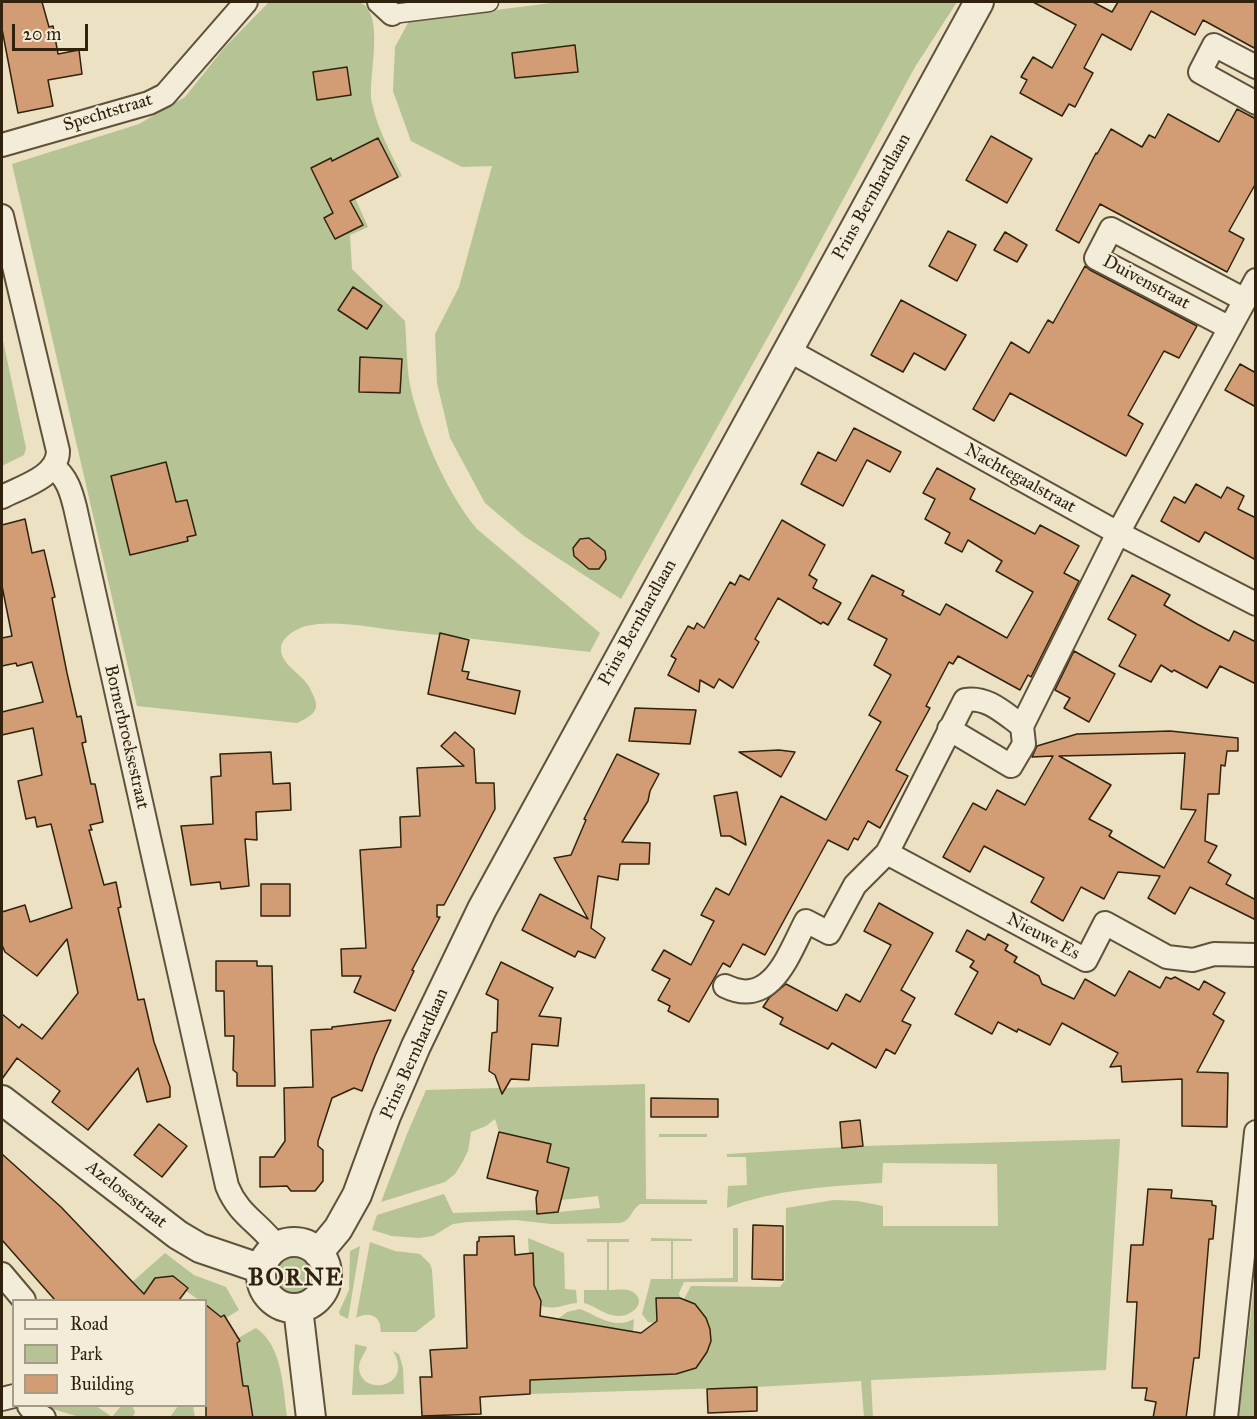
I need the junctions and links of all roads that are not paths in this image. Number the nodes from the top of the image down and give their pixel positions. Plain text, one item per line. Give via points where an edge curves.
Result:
1 (246, 2) edge
2 (489, 2) edge
3 (979, 2) edge
4 (386, 8) edge
5 (1256, 67) edge
6 (1256, 103) edge
7 (2, 145) edge
8 (2, 216) edge
9 (1250, 290) edge
10 (1230, 328) junction
11 (788, 350) junction
12 (54, 467) junction
13 (2, 497) edge
14 (1118, 533) junction
15 (1256, 604) edge
16 (1022, 726) junction
17 (949, 729) junction
18 (887, 853) junction
19 (1256, 954) edge
20 (725, 986) dead end
21 (2, 1100) edge
22 (1256, 1132) edge
23 (318, 1253) junction
24 (269, 1258) junction
25 (2, 1274) edge
26 (23, 1299) edge
27 (298, 1308) junction
28 (30, 1407) edge
29 (44, 1418) edge
30 (311, 1418) edge
31 (1226, 1418) edge

1 - 7 street, Spechtstraat via 165,95
2 - 4 street
3 - 11 street, Prins Bernhardlaan
5 - 6 street via 1214,45 1200,72
8 - 12 street via 58,451
9 - 10 street, Duivenstraat
9 - 10 street, Duivenstraat via 1111,229 1096,258
10 - 14 street, Duivenstraat
11 - 14 street, Nachtegaalstraat
11 - 23 street, Prins Bernhardlaan via 482,909 399,1086 357,1195 338,1229
12 - 13 street
12 - 24 street, Bornerbroeksestraat via 70,488 75,507 227,1186 241,1212 266,1232
14 - 15 street, Nachtegaalstraat
14 - 16 street
16 - 17 street via 976,698 965,700
16 - 17 street via 1024,744 1011,766
17 - 18 street
18 - 19 street, Nieuwe Es via 1086,960 1105,923 1167,957 1193,960 1214,954
18 - 20 street via 855,885 829,933 806,921 777,977 749,992
21 - 24 street, Azelosestraat via 178,1235 200,1248
22 - 31 street
23 - 24 street via 308,1246 290,1243
23 - 27 street via 326,1269 325,1286 314,1301
24 - 27 street via 262,1283 268,1295 278,1304
25 - 26 street
27 - 30 street
28 - 29 street

